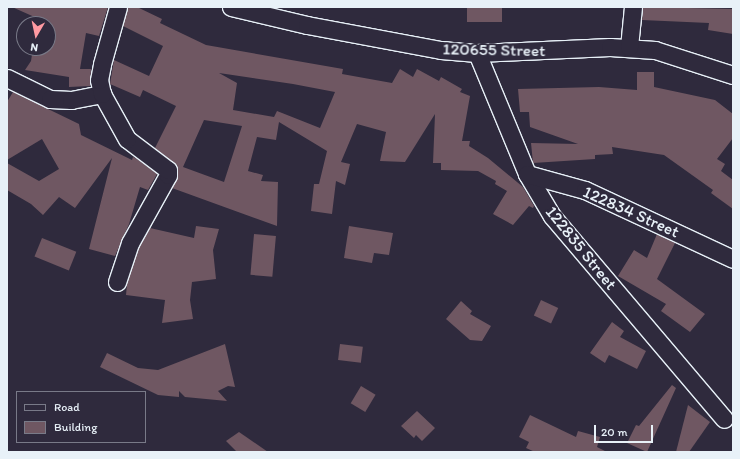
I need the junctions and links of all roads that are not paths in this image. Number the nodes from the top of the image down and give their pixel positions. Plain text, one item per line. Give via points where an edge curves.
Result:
1 (118, 7) edge
2 (231, 7) edge
3 (633, 7) edge
4 (629, 47) junction
5 (477, 53) junction
6 (733, 75) edge
7 (7, 78) edge
8 (102, 94) junction
9 (527, 174) junction
10 (733, 259) edge
11 (117, 282) dead end
12 (724, 420) dead end

1 - 8 street via 99,80
2 - 5 street, 120655 Street via 382,40
3 - 4 street
4 - 5 street, 120655 Street
4 - 6 street, 120655 Street via 688,58
5 - 9 street, 122835 Street
7 - 8 street via 50,99 71,100
8 - 11 street via 127,139 168,170 159,196 130,243
9 - 10 street, 122834 Street via 585,190
9 - 12 street, 122835 Street via 552,216

